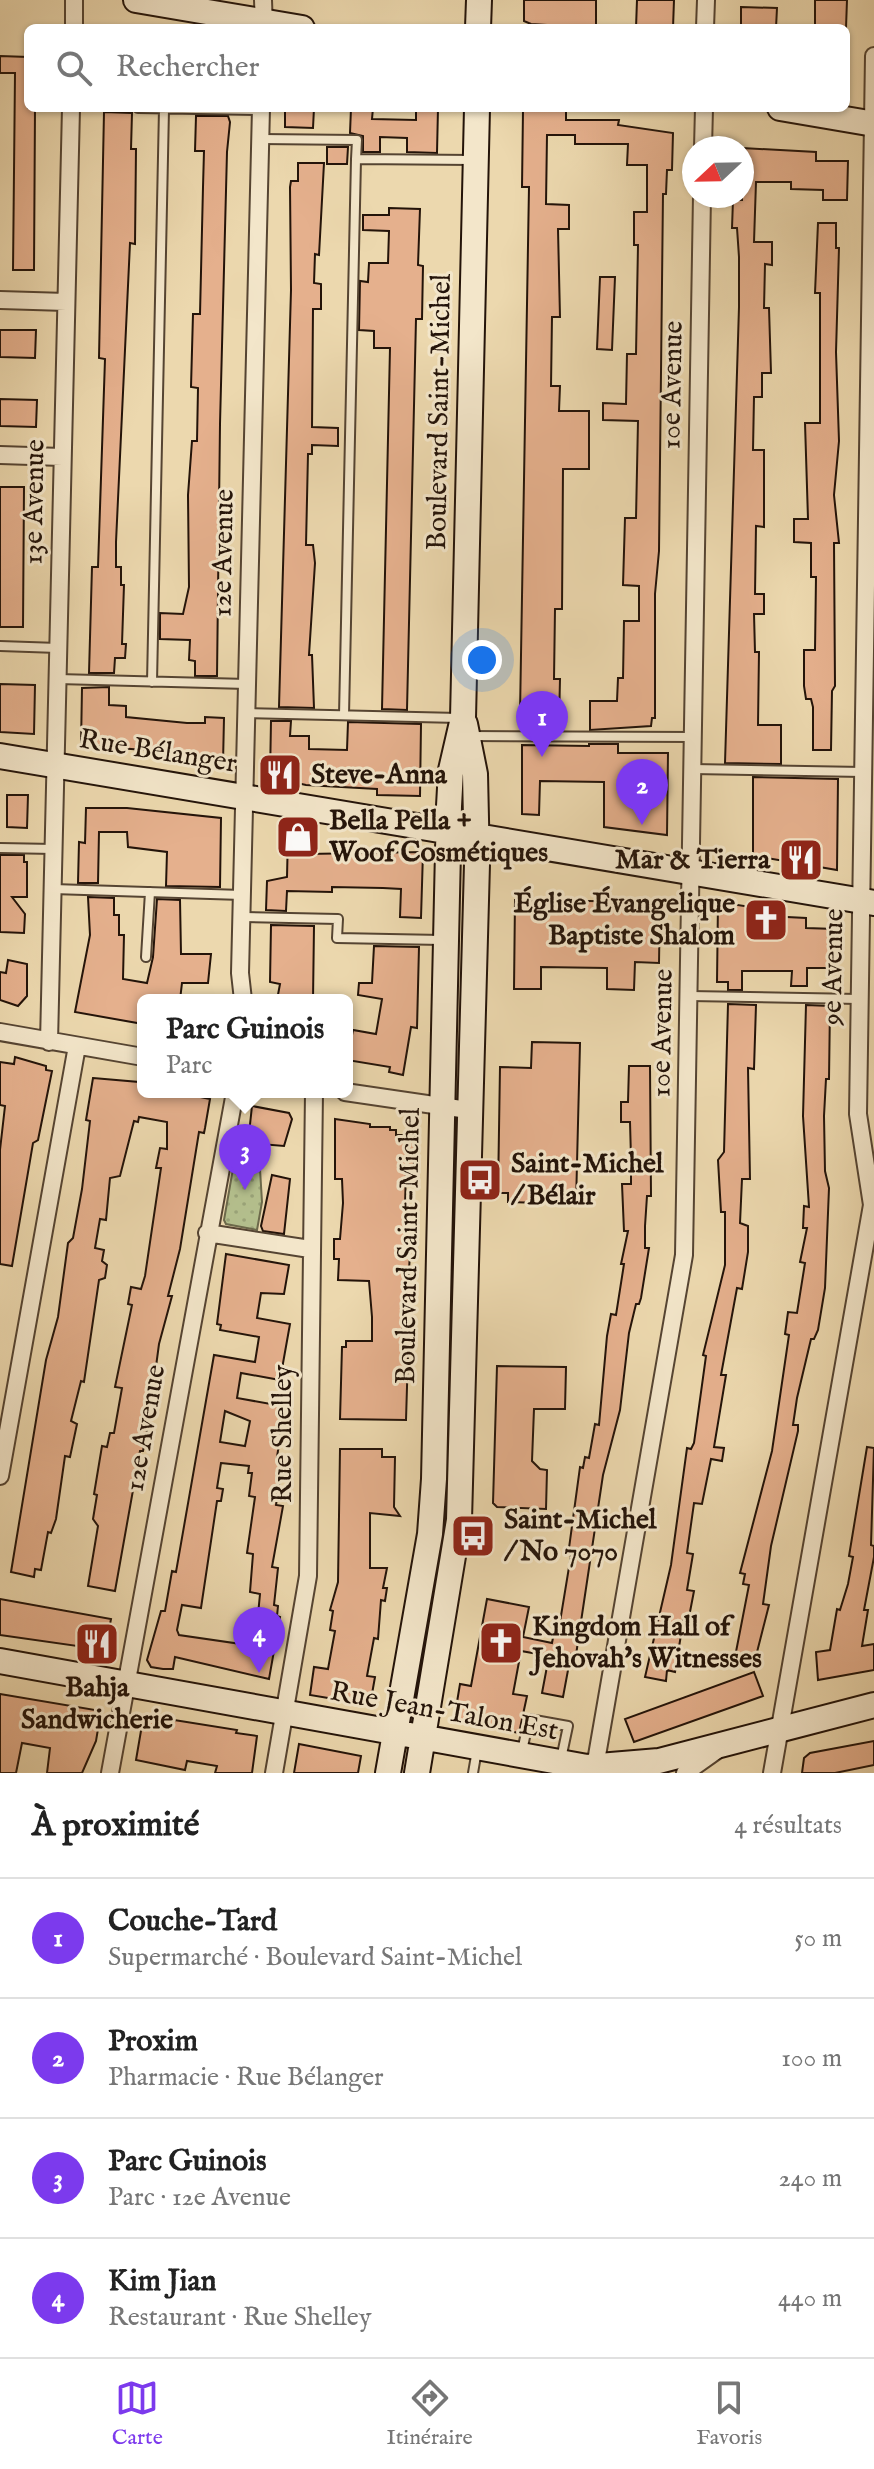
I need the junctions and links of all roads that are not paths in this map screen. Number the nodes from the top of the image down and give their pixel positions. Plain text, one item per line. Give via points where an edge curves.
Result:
1 (74, 0) edge
2 (136, 0) edge
3 (479, 0) edge
4 (706, 0) edge
5 (264, 16) edge
6 (74, 24) edge
7 (289, 24) edge
8 (478, 24) edge
9 (705, 24) edge
10 (874, 56) edge
11 (71, 112) edge
12 (164, 112) edge
13 (261, 112) edge
14 (477, 112) edge
15 (704, 112) edge
16 (805, 112) edge
17 (873, 123) edge
18 (703, 136) edge
19 (261, 139) junction
20 (356, 159) junction
21 (475, 160) junction
22 (702, 208) edge
23 (0, 300) edge
24 (66, 302) junction
25 (0, 455) edge
26 (62, 457) junction
27 (0, 646) edge
28 (58, 648) junction
29 (57, 679) junction
30 (152, 682) junction
31 (247, 684) junction
32 (246, 713) junction
33 (344, 715) junction
34 (466, 727) junction
35 (694, 737) junction
36 (0, 756) edge
37 (56, 766) junction
38 (693, 769) junction
39 (863, 772) junction
40 (245, 796) junction
41 (868, 800) edge
42 (450, 833) junction
43 (476, 838) junction
44 (0, 848) edge
45 (54, 849) junction
46 (692, 871) junction
47 (53, 889) junction
48 (150, 892) junction
49 (243, 895) junction
50 (867, 902) edge
51 (243, 917) junction
52 (447, 940) junction
53 (146, 957) dead end
54 (243, 994) edge
55 (690, 996) junction
56 (859, 999) junction
57 (0, 1032) edge
58 (49, 1042) junction
59 (77, 1046) junction
60 (137, 1056) edge
61 (353, 1093) edge
62 (234, 1098) edge
63 (314, 1098) edge
64 (442, 1108) junction
65 (468, 1110) junction
66 (207, 1233) junction
67 (310, 1249) junction
68 (0, 1476) edge
69 (0, 1661) edge
70 (127, 1684) junction
71 (874, 1705) edge
72 (285, 1714) junction
73 (780, 1729) junction
74 (395, 1733) junction
75 (423, 1738) junction
76 (726, 1744) junction
77 (477, 1748) junction
78 (541, 1763) edge
79 (595, 1767) junction
80 (110, 1773) edge
81 (274, 1773) edge
82 (388, 1773) edge
83 (417, 1773) edge
84 (473, 1773) edge
85 (685, 1773) edge
86 (772, 1773) edge

1 - 6 street
2 - 5 main road
3 - 8 main road
4 - 9 street
5 - 7 main road
10 - 17 street, 9e Avenue
11 - 24 street, 13e Avenue
12 - 30 lane
13 - 19 street, 12e Avenue
14 - 21 main road, Boulevard Saint-Michel
15 - 18 street
16 - 17 main road
17 - 39 street, 9e Avenue
19 - 20 lane via 357,140
19 - 31 street, 12e Avenue
20 - 21 lane
20 - 33 lane
21 - 34 main road, Boulevard Saint-Michel
22 - 35 street, 10e Avenue
23 - 24 street
24 - 26 street, 13e Avenue
25 - 26 street
26 - 28 street, 13e Avenue
27 - 28 lane
28 - 29 street, 13e Avenue
29 - 30 lane
29 - 37 street, 13e Avenue
30 - 31 lane
31 - 32 street, 12e Avenue
32 - 33 lane
32 - 40 street, 12e Avenue
33 - 34 lane
34 - 35 lane
34 - 42 main road, Boulevard Saint-Michel via 451,770
34 - 43 main road, Boulevard Saint-Michel via 475,774
35 - 38 street, 10e Avenue
36 - 37 main road, Rue Bélanger
37 - 40 main road, Rue Bélanger
37 - 45 street, 13e Avenue
38 - 39 lane
38 - 46 street, 10e Avenue
39 - 41 street, 9e Avenue
40 - 42 main road, Rue Bélanger
40 - 49 street, 12e Avenue
41 - 50 street, 9e Avenue
42 - 43 main road, Rue Bélanger
42 - 52 main road, Boulevard Saint-Michel
43 - 46 main road, Rue Bélanger
43 - 65 main road, Boulevard Saint-Michel
44 - 45 lane
45 - 47 street, 13e Avenue
46 - 50 main road, Rue Bélanger
46 - 55 street, 10e Avenue
47 - 48 lane
47 - 58 street, 13e Avenue
48 - 49 lane
48 - 53 lane
49 - 51 street, 12e Avenue
50 - 56 street, 9e Avenue
51 - 52 lane via 338,919 337,938
51 - 54 street, 12e Avenue
52 - 64 main road, Boulevard Saint-Michel
55 - 56 lane
55 - 79 street, 10e Avenue via 684,1255
56 - 73 street, 9e Avenue via 865,1024 858,1114 871,1227
57 - 58 street
58 - 59 street
59 - 60 street
59 - 68 street
61 - 64 street
62 - 66 street, 12e Avenue
63 - 67 street, Rue Shelley
64 - 65 street
64 - 74 main road, Boulevard Saint-Michel via 430,1534
65 - 75 main road, Boulevard Saint-Michel via 459,1520
66 - 67 street
66 - 70 street, 12e Avenue
67 - 72 street, Rue Shelley via 308,1576
69 - 70 main road, Rue Jean-Talon Est
70 - 72 main road, Rue Jean-Talon Est
70 - 80 street, 12e Avenue
71 - 73 main road, Rue Jean-Talon Est
72 - 74 main road, Rue Jean-Talon Est
72 - 81 street, Rue Shelley
73 - 76 main road, Rue Jean-Talon Est
73 - 86 street, 9e Avenue
74 - 75 main road, Rue Jean-Talon Est
74 - 82 main road, Boulevard Saint-Michel
75 - 77 main road, Rue Jean-Talon Est
75 - 83 main road, Boulevard Saint-Michel
76 - 79 main road, Rue Jean-Talon Est via 641,1765
76 - 85 street
77 - 78 main road, Rue Jean-Talon Est
77 - 84 lane
78 - 78 lane via 568,1726 529,1719
78 - 79 main road, Rue Jean-Talon Est

